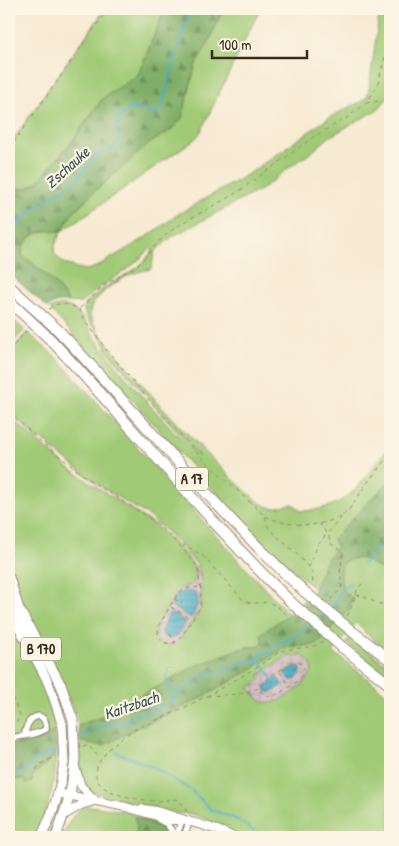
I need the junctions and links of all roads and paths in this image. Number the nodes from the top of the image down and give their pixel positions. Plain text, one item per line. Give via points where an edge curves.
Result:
1 (108, 9) edge
2 (390, 38) edge
3 (380, 101) dead end
4 (366, 103) junction
5 (9, 149) edge
6 (9, 286) edge
7 (9, 301) edge
8 (49, 309) dead end
9 (79, 309) junction
10 (26, 332) dead end
11 (9, 351) edge
12 (9, 412) edge
13 (390, 454) edge
14 (342, 514) junction
15 (265, 516) junction
16 (319, 523) junction
17 (326, 534) junction
18 (181, 547) junction
19 (309, 567) junction
20 (9, 577) edge
21 (365, 580) dead end
22 (200, 587) junction
23 (309, 592) junction
24 (355, 595) junction
25 (174, 599) junction
26 (330, 600) dead end
27 (390, 603) edge
28 (182, 604) dead end
29 (9, 605) edge
30 (170, 606) junction
31 (288, 615) dead end
32 (344, 619) dead end
33 (192, 620) junction
34 (170, 634) dead end
35 (328, 636) dead end
36 (176, 642) junction
37 (390, 660) edge
38 (279, 671) junction
39 (390, 685) edge
40 (290, 686) junction
41 (260, 688) junction
42 (9, 690) edge
43 (206, 696) junction
44 (13, 699) junction
45 (9, 701) edge
46 (9, 728) edge
47 (25, 734) dead end
48 (9, 739) edge
49 (75, 763) junction
50 (58, 793) junction
51 (70, 795) junction
52 (96, 800) junction
53 (133, 809) junction
54 (64, 816) junction
55 (152, 816) junction
56 (185, 820) junction
57 (41, 837) edge
58 (56, 837) edge
59 (176, 837) edge
60 (184, 837) edge
61 (233, 837) edge

1 - 5 path
2 - 4 path via 377,86
3 - 4 path
4 - 9 path via 238,192 168,232 143,260 105,285
6 - 23 highway, A 17, bridge via 58,330 267,558
7 - 39 highway, A 17, bridge via 102,394 256,568 342,647
8 - 9 path via 56,304 68,304
9 - 15 path via 105,348 158,410 200,456
10 - 11 path
12 - 18 path via 41,442 91,481 154,522
13 - 14 path via 351,507
14 - 16 path
14 - 17 path
15 - 16 path via 292,524
15 - 19 path via 269,529
16 - 17 path
17 - 19 path via 318,544
17 - 26 path via 330,543 343,552 341,589
18 - 22 path via 198,569
18 - 31 path via 184,545 202,555 250,604 269,603
19 - 23 path via 314,582
20 - 49 main road, B 170, bridge via 20,610 61,685 73,720
21 - 24 path
22 - 25 path via 184,589
22 - 33 path via 201,604
23 - 37 highway, A 17, bridge
24 - 27 path via 377,604
24 - 32 path
25 - 28 path
25 - 30 path
29 - 50 main road, B 170, bridge via 44,674 62,724 64,762
30 - 33 path
30 - 36 path via 157,632 162,642
33 - 36 path
34 - 36 path
35 - 43 path via 314,646 282,651
38 - 40 path
38 - 40 path via 295,662 303,665 304,675
38 - 41 path
40 - 41 path via 271,697 264,695
41 - 43 path via 238,694
42 - 44 path
43 - 56 path via 129,733 101,758 97,768 97,781 109,790 149,801 179,800 185,807
44 - 45 path
44 - 46 path via 20,715
47 - 48 street
49 - 51 main road, B 170
49 - 52 main road via 80,786
50 - 51 main road
50 - 57 main road, B 170
51 - 52 main road
51 - 54 main road, B 170
52 - 53 main road
52 - 54 main road
53 - 55 main road
53 - 56 main road via 153,810
54 - 58 main road, B 170
55 - 56 main road
55 - 59 street via 167,824
56 - 59 street
56 - 60 street
56 - 61 main road

